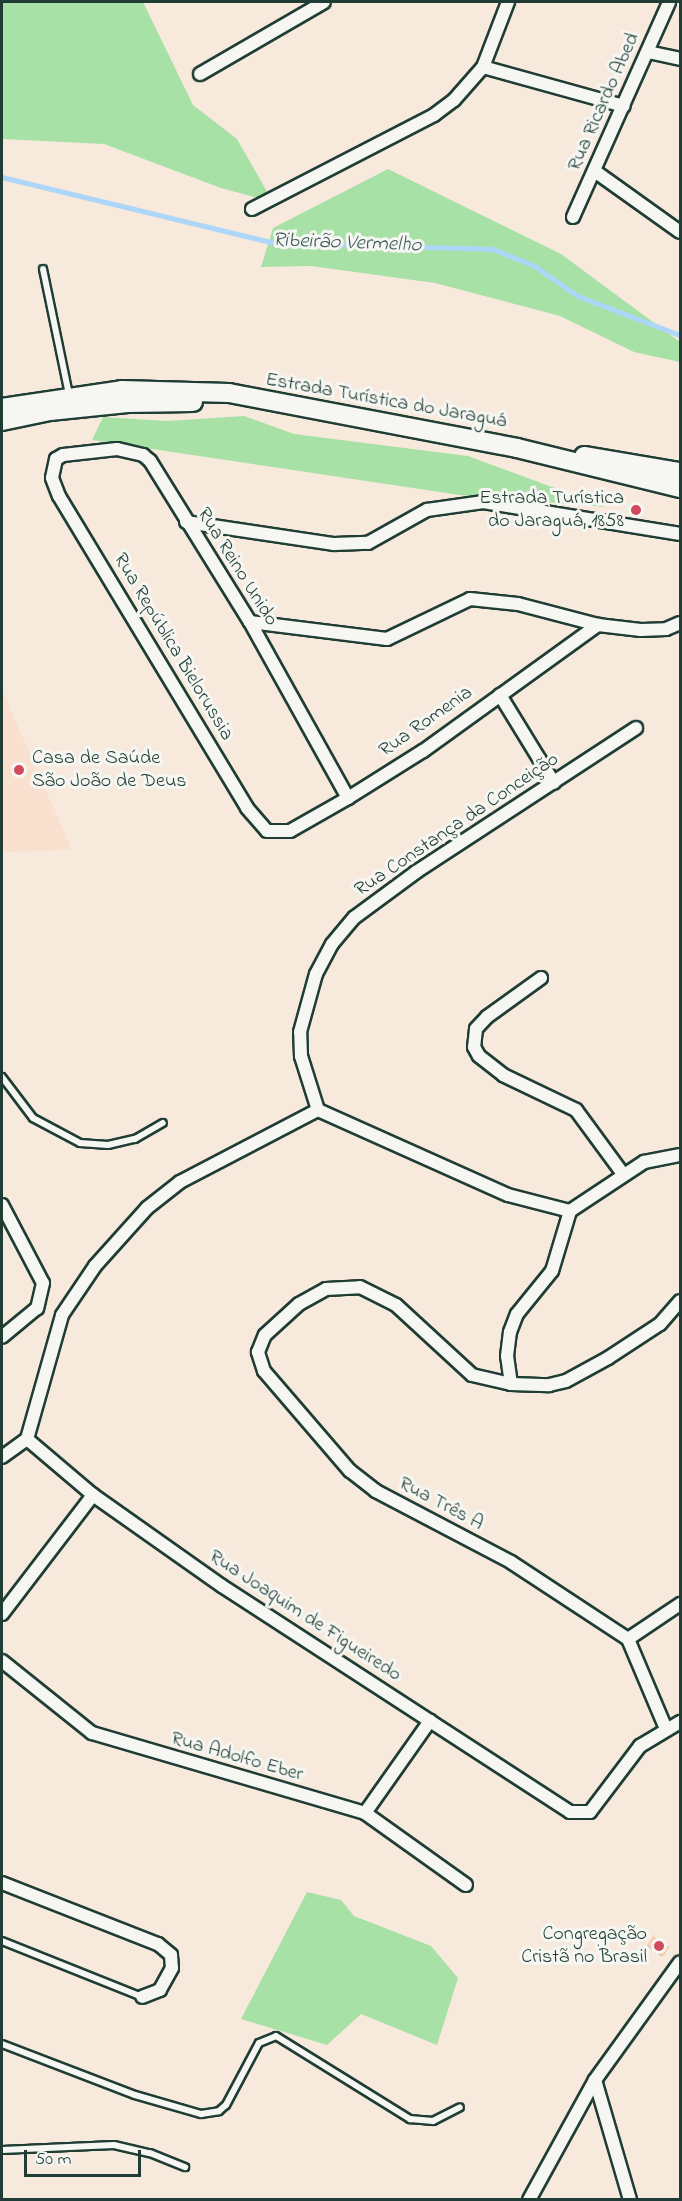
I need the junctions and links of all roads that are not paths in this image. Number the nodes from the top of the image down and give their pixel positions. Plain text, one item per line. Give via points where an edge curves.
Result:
1 (324, 2) edge
2 (508, 2) edge
3 (669, 2) edge
4 (648, 52) junction
5 (681, 59) edge
6 (483, 67) junction
7 (200, 74) dead end
8 (624, 106) junction
9 (596, 172) junction
10 (252, 209) dead end
11 (573, 216) dead end
12 (681, 232) edge
13 (43, 269) dead end
14 (69, 395) junction
15 (246, 399) junction
16 (2, 408) edge
17 (2, 421) edge
18 (517, 448) junction
19 (681, 472) edge
20 (52, 478) joint
21 (681, 488) edge
22 (186, 522) junction
23 (681, 534) edge
24 (250, 622) junction
25 (681, 623) edge
26 (598, 625) junction
27 (500, 695) junction
28 (636, 728) dead end
29 (554, 783) junction
30 (348, 798) junction
31 (267, 831) joint
32 (541, 978) dead end
33 (2, 1077) edge
34 (318, 1110) junction
35 (163, 1123) dead end
36 (681, 1155) edge
37 (623, 1174) junction
38 (570, 1211) junction
39 (3, 1212) edge
40 (681, 1301) edge
41 (2, 1336) edge
42 (511, 1384) junction
43 (27, 1439) junction
44 (2, 1457) edge
45 (93, 1495) junction
46 (681, 1604) edge
47 (2, 1614) edge
48 (628, 1639) junction
49 (2, 1661) edge
50 (430, 1721) junction
51 (681, 1722) edge
52 (666, 1729) junction
53 (365, 1813) junction
54 (2, 1883) edge
55 (466, 1885) dead end
56 (2, 1941) edge
57 (681, 1962) edge
58 (142, 1996) joint
59 (2, 2044) edge
60 (595, 2080) junction
61 (460, 2107) dead end
62 (2, 2150) edge
63 (185, 2167) dead end
64 (529, 2199) edge
65 (630, 2199) edge

1 - 7 street
2 - 6 street
3 - 4 street, Rua Ricardo Abed
4 - 5 street
4 - 8 street, Rua Ricardo Abed
6 - 8 street
6 - 10 street via 454,100 434,115
8 - 9 street, Rua Ricardo Abed
9 - 11 street, Rua Ricardo Abed
9 - 12 street
13 - 14 lane
14 - 15 main road, Estrada Turística do Jaraguá via 164,389 229,393
14 - 16 main road, Estrada Turística do Jaraguá
15 - 17 main road, Estrada Turística do Jaraguá via 128,403 50,411
15 - 18 main road, Estrada Turística do Jaraguá
18 - 19 main road, Estrada Turística do Jaraguá
18 - 21 main road, Estrada Turística do Jaraguá
20 - 22 street, Rua Reino Unido via 52,467 63,455 132,451 150,461
20 - 31 street, Rua República Bielorussia via 59,496 247,808
22 - 23 street via 334,544 368,543 427,510 483,502
22 - 24 street, Rua Reino Unido
24 - 26 street via 387,639 470,599 518,604
24 - 30 street, Rua Reino Unido
25 - 26 street via 666,629 640,630
26 - 27 street, Rua Romenia
27 - 29 street
27 - 30 street, Rua Romenia via 423,751
28 - 29 street, Rua Constança da Conceição
29 - 34 street, Rua Constança da Conceição via 399,885 355,917 332,944 316,974 300,1032 301,1056
30 - 31 street, Rua Romenia via 290,831
32 - 37 street via 487,1017 476,1029 474,1047 503,1075 576,1110
33 - 35 lane via 33,1118 80,1143 108,1145 135,1139
34 - 38 street via 508,1195
34 - 43 street via 180,1182 147,1208 95,1266 62,1315
36 - 37 street via 644,1162
37 - 38 street
38 - 42 street via 552,1271 517,1314 510,1332 507,1356
39 - 41 street via 43,1283 37,1308
40 - 42 street via 660,1324 566,1381 549,1385
42 - 48 street, Rua Três A via 472,1375 396,1305 377,1293 345,1285 326,1289 299,1304 265,1335 258,1352 264,1371 329,1451 376,1491 511,1562
43 - 44 street
43 - 45 street, Rua Joaquim de Figueiredo
45 - 47 street
45 - 50 street, Rua Joaquim de Figueiredo via 222,1586
46 - 48 street
48 - 52 street
49 - 53 street, Rua Adolfo Eber via 92,1733
50 - 52 street, Rua Joaquim de Figueiredo via 570,1812 590,1812 625,1761
50 - 53 street
51 - 52 street
53 - 55 street, Rua Adolfo Eber
54 - 58 street via 108,1923 167,1951 172,1968 160,1990
56 - 58 lane
57 - 60 street
59 - 61 lane via 135,2095 201,2114 219,2111 226,2105 259,2043 276,2036 410,2120 433,2121
60 - 64 street
60 - 65 street
62 - 63 lane via 114,2145 150,2153

